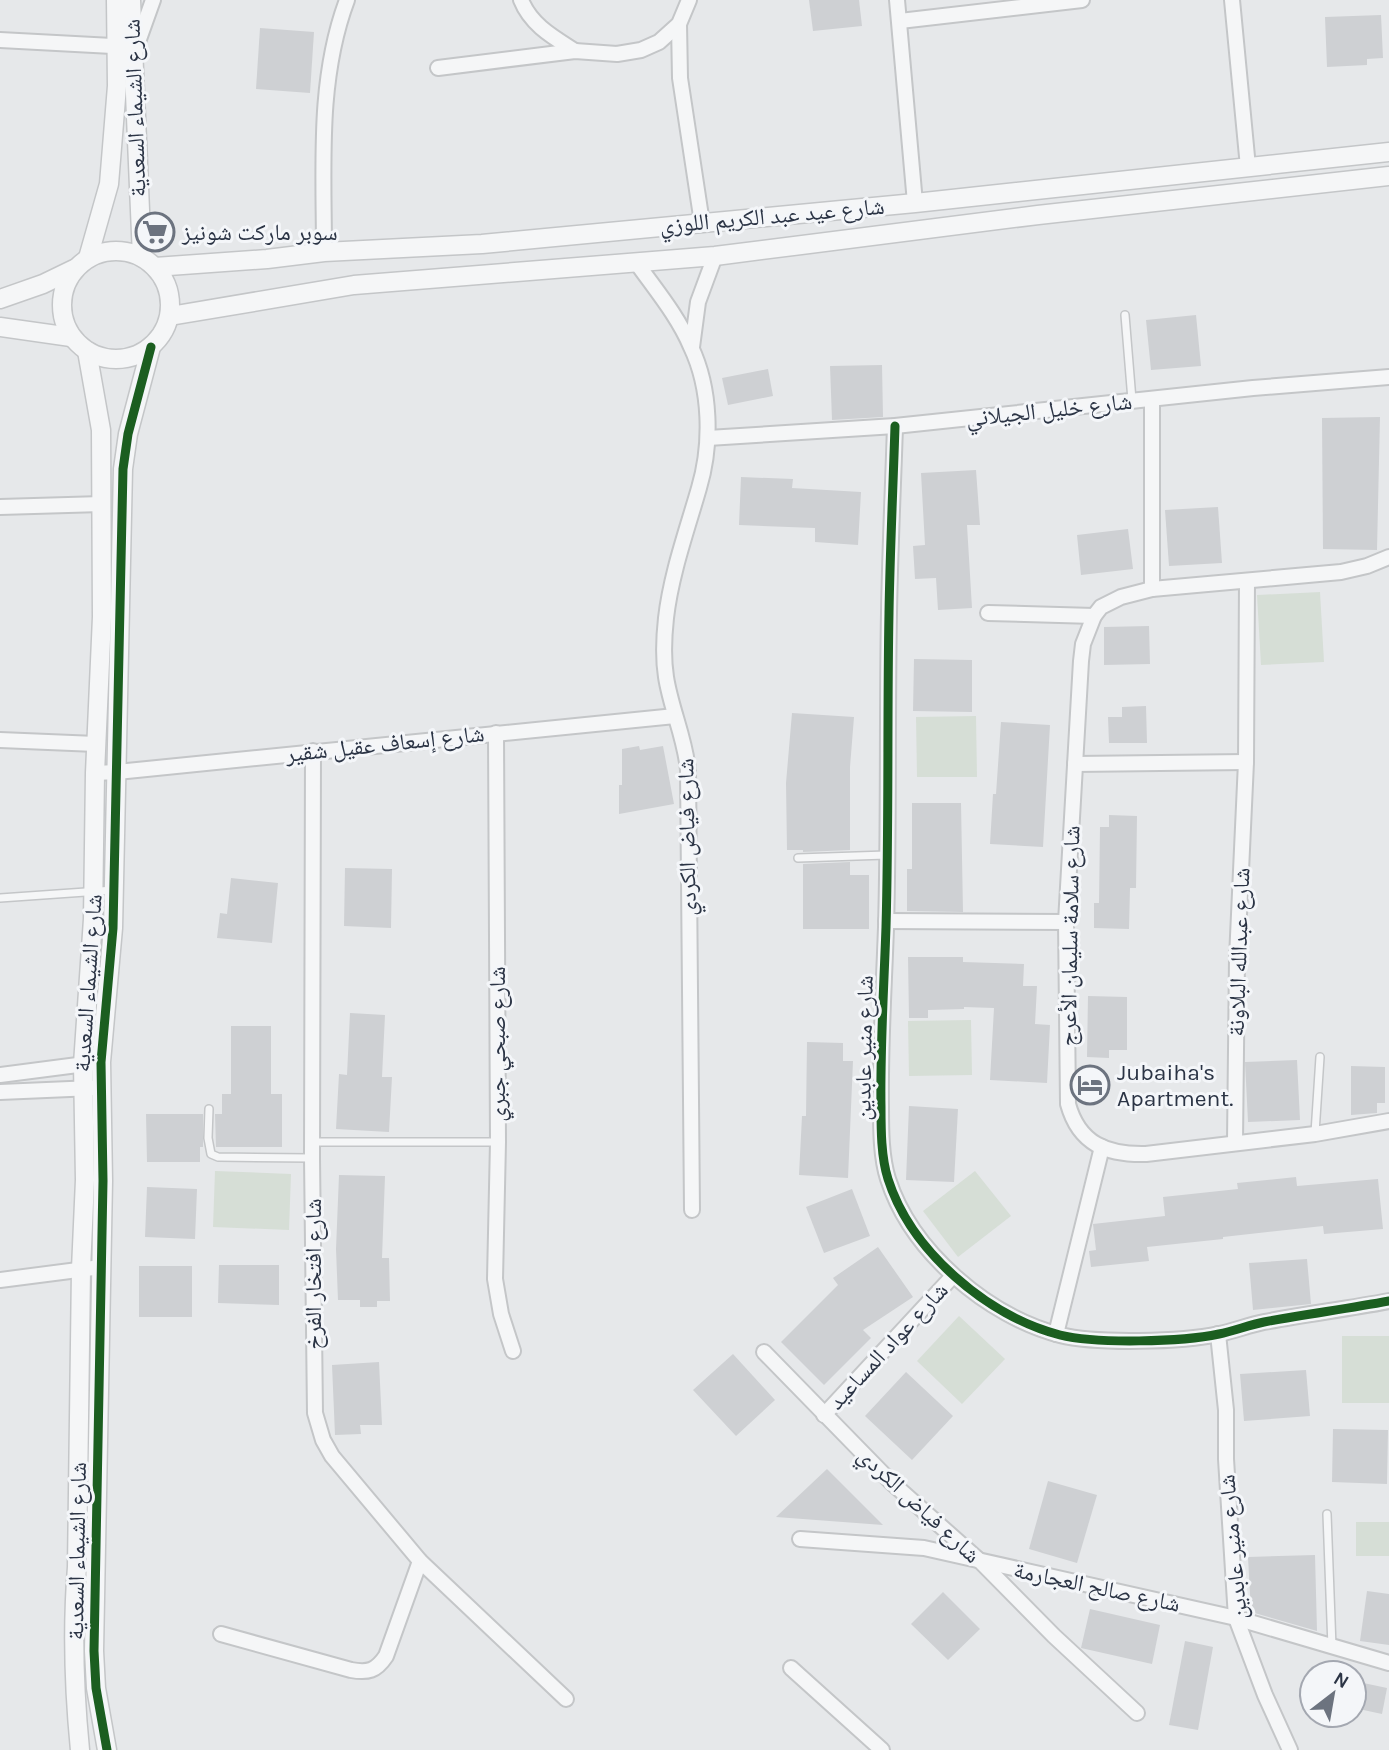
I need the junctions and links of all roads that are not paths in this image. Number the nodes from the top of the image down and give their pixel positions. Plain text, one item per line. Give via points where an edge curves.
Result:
1 (116, 0) edge
2 (131, 0) edge
3 (153, 0) edge
4 (347, 0) edge
5 (521, 0) edge
6 (690, 0) edge
7 (897, 0) edge
8 (1074, 0) edge
9 (1082, 0) edge
10 (1232, 0) edge
11 (900, 21) junction
12 (679, 24) junction
13 (0, 40) edge
14 (124, 47) junction
15 (575, 51) junction
16 (438, 68) dead end
17 (1389, 152) edge
18 (1248, 167) junction
19 (1389, 176) edge
20 (915, 203) junction
21 (702, 223) junction
22 (324, 252) junction
23 (715, 256) junction
24 (148, 262) junction
25 (636, 262) junction
26 (82, 263) junction
27 (0, 299) edge
28 (1125, 315) dead end
29 (170, 316) junction
30 (0, 327) edge
31 (71, 337) junction
32 (151, 347) junction
33 (692, 347) junction
34 (87, 351) junction
35 (1389, 377) edge
36 (1132, 400) junction
37 (1152, 400) junction
38 (895, 426) junction
39 (708, 438) junction
40 (102, 504) junction
41 (0, 507) edge
42 (1389, 557) edge
43 (1247, 581) junction
44 (1152, 589) junction
45 (988, 613) dead end
46 (1094, 616) junction
47 (675, 716) junction
48 (496, 733) junction
49 (0, 740) edge
50 (96, 744) junction
51 (313, 751) junction
52 (1246, 762) junction
53 (1075, 764) junction
54 (117, 772) junction
55 (95, 773) junction
56 (886, 855) junction
57 (798, 858) dead end
58 (114, 890) junction
59 (94, 891) junction
60 (0, 898) edge
61 (886, 922) junction
62 (1066, 922) junction
63 (1320, 1057) dead end
64 (92, 1063) junction
65 (0, 1075) edge
66 (83, 1087) junction
67 (101, 1088) junction
68 (0, 1092) edge
69 (209, 1109) dead end
70 (1389, 1121) edge
71 (1315, 1134) junction
72 (312, 1142) junction
73 (498, 1142) junction
74 (1235, 1142) junction
75 (1102, 1147) junction
76 (312, 1158) junction
77 (692, 1210) dead end
78 (101, 1267) junction
79 (81, 1269) junction
80 (953, 1277) junction
81 (0, 1280) edge
82 (1389, 1301) edge
83 (1056, 1334) junction
84 (1218, 1335) junction
85 (513, 1351) dead end
86 (765, 1352) dead end
87 (824, 1415) junction
88 (1326, 1514) dead end
89 (800, 1539) dead end
90 (420, 1561) junction
91 (981, 1562) junction
92 (1236, 1618) junction
93 (221, 1634) dead end
94 (1332, 1648) junction
95 (1389, 1663) edge
96 (791, 1668) dead end
97 (566, 1699) dead end
98 (1137, 1713) dead end
99 (101, 1724) junction
100 (79, 1727) junction
101 (80, 1750) edge
102 (107, 1750) edge
103 (882, 1750) edge
104 (1290, 1750) edge

1 - 14 street, شارع الشيماء السعدية
2 - 14 street, شارع الشيماء السعدية
3 - 14 street via 140,38
4 - 22 street via 324,106
5 - 15 street via 538,26
6 - 12 street
7 - 11 street
8 - 9 street
8 - 11 street
10 - 18 street
11 - 20 street
12 - 15 street via 659,42 641,50 618,54
12 - 21 street via 681,78
13 - 14 street
14 - 24 street, شارع الشيماء السعدية
14 - 26 street, شارع الشيماء السعدية via 109,184
15 - 16 street
17 - 18 street, شارع عيد عبد الكريم اللوزي
18 - 20 street, شارع عيد عبد الكريم اللوزي
19 - 23 street, شارع عيد عبد الكريم اللوزي
20 - 21 street, شارع عيد عبد الكريم اللوزي
21 - 22 street, شارع عيد عبد الكريم اللوزي via 482,244
22 - 24 street, شارع عيد عبد الكريم اللوزي via 267,259
23 - 25 street, شارع عيد عبد الكريم اللوزي
23 - 33 street, شارع فياض الكردي via 698,302
24 - 26 street via 115,251
24 - 29 street via 165,281
25 - 29 street, شارع عيد عبد الكريم اللوزي via 354,285
25 - 33 street, شارع فياض الكردي
26 - 27 street via 43,284
26 - 31 street via 68,279 62,301 64,324
28 - 36 lane
29 - 32 street
30 - 31 street
31 - 34 street
32 - 34 street via 122,360
32 - 54 street, شارع الشيماء السعدية via 124,452
33 - 39 street, شارع فياض الكردي via 703,385
34 - 40 street, شارع الشيماء السعدية via 101,430
35 - 37 street, شارع خليل الجيلاني
36 - 37 street, شارع خليل الجيلاني
36 - 38 street, شارع خليل الجيلاني
37 - 44 street
38 - 39 street, شارع خليل الجيلاني
38 - 56 street, شارع منير عابدين
39 - 47 street, شارع فياض الكردي via 666,617 666,674
40 - 41 street
40 - 50 street, شارع الشيماء السعدية
42 - 43 street via 1341,572
43 - 44 street
43 - 52 street, شارع عبدالله البلاونة
44 - 46 street via 1110,602
45 - 46 street
46 - 53 street, شارع سلامة سليمان الأعرج via 1083,644
47 - 48 street, شارع إسعاف عقيل شقير
47 - 77 street, شارع فياض الكردي via 688,770
48 - 51 street, شارع إسعاف عقيل شقير
48 - 73 street, شارع صبحي جبري
49 - 50 street
50 - 55 street, شارع الشيماء السعدية
51 - 54 street, شارع إسعاف عقيل شقير
51 - 72 street, شارع افتخار الفرخ
52 - 53 street
52 - 74 street, شارع عبدالله البلاونة
53 - 62 street, شارع سلامة سليمان الأعرج
54 - 55 street, شارع إسعاف عقيل شقير
54 - 58 street, شارع الشيماء السعدية
55 - 59 street, شارع الشيماء السعدية
56 - 57 lane
56 - 61 street, شارع منير عابدين
58 - 59 lane
58 - 64 street, شارع الشيماء السعدية via 113,928
59 - 60 lane
59 - 64 street, شارع الشيماء السعدية
61 - 62 street
61 - 80 street, شارع منير عابدين via 880,1082 887,1177 923,1243
62 - 75 street, شارع سلامة سليمان الأعرج via 1068,1104 1084,1135
63 - 71 lane
64 - 65 street
64 - 66 street, شارع الشيماء السعدية
64 - 67 street, شارع الشيماء السعدية
66 - 67 street
66 - 68 street
66 - 79 street, شارع الشيماء السعدية
67 - 78 street, شارع الشيماء السعدية
69 - 76 lane via 211,1154
70 - 71 street, شارع سلامة سليمان الأعرج
71 - 74 street, شارع سلامة سليمان الأعرج
72 - 73 lane
72 - 76 street, شارع افتخار الفرخ
73 - 85 street, شارع صبحي جبري via 495,1279
74 - 75 street, شارع سلامة سليمان الأعرج via 1123,1155
75 - 83 street
76 - 90 street, شارع افتخار الفرخ via 315,1413 332,1455
78 - 79 street
78 - 99 street, شارع الشيماء السعدية via 94,1651
79 - 81 street
79 - 100 street, شارع الشيماء السعدية via 73,1650
80 - 83 street, شارع منير عابدين via 1005,1311
80 - 87 street, شارع عواد المساعيد
82 - 84 street, شارع منير عابدين via 1250,1324
83 - 84 street, شارع منير عابدين via 1116,1340
84 - 92 street, شارع منير عابدين
86 - 87 street, شارع فياض الكردي
87 - 91 street, شارع فياض الكردي
88 - 94 lane
89 - 91 street, شارع صالح العجارمة via 924,1548
90 - 93 street via 386,1656 376,1669 351,1670
90 - 97 street, شارع افتخار الفرخ
91 - 92 street, شارع صالح العجارمة
91 - 98 street, شارع فياض الكردي
92 - 94 street, شارع صالح العجارمة
92 - 104 street, شارع منير عابدين
94 - 95 street, شارع صالح العجارمة
96 - 103 street
99 - 100 street
99 - 102 street, شارع الشيماء السعدية
100 - 101 street, شارع الشيماء السعدية

